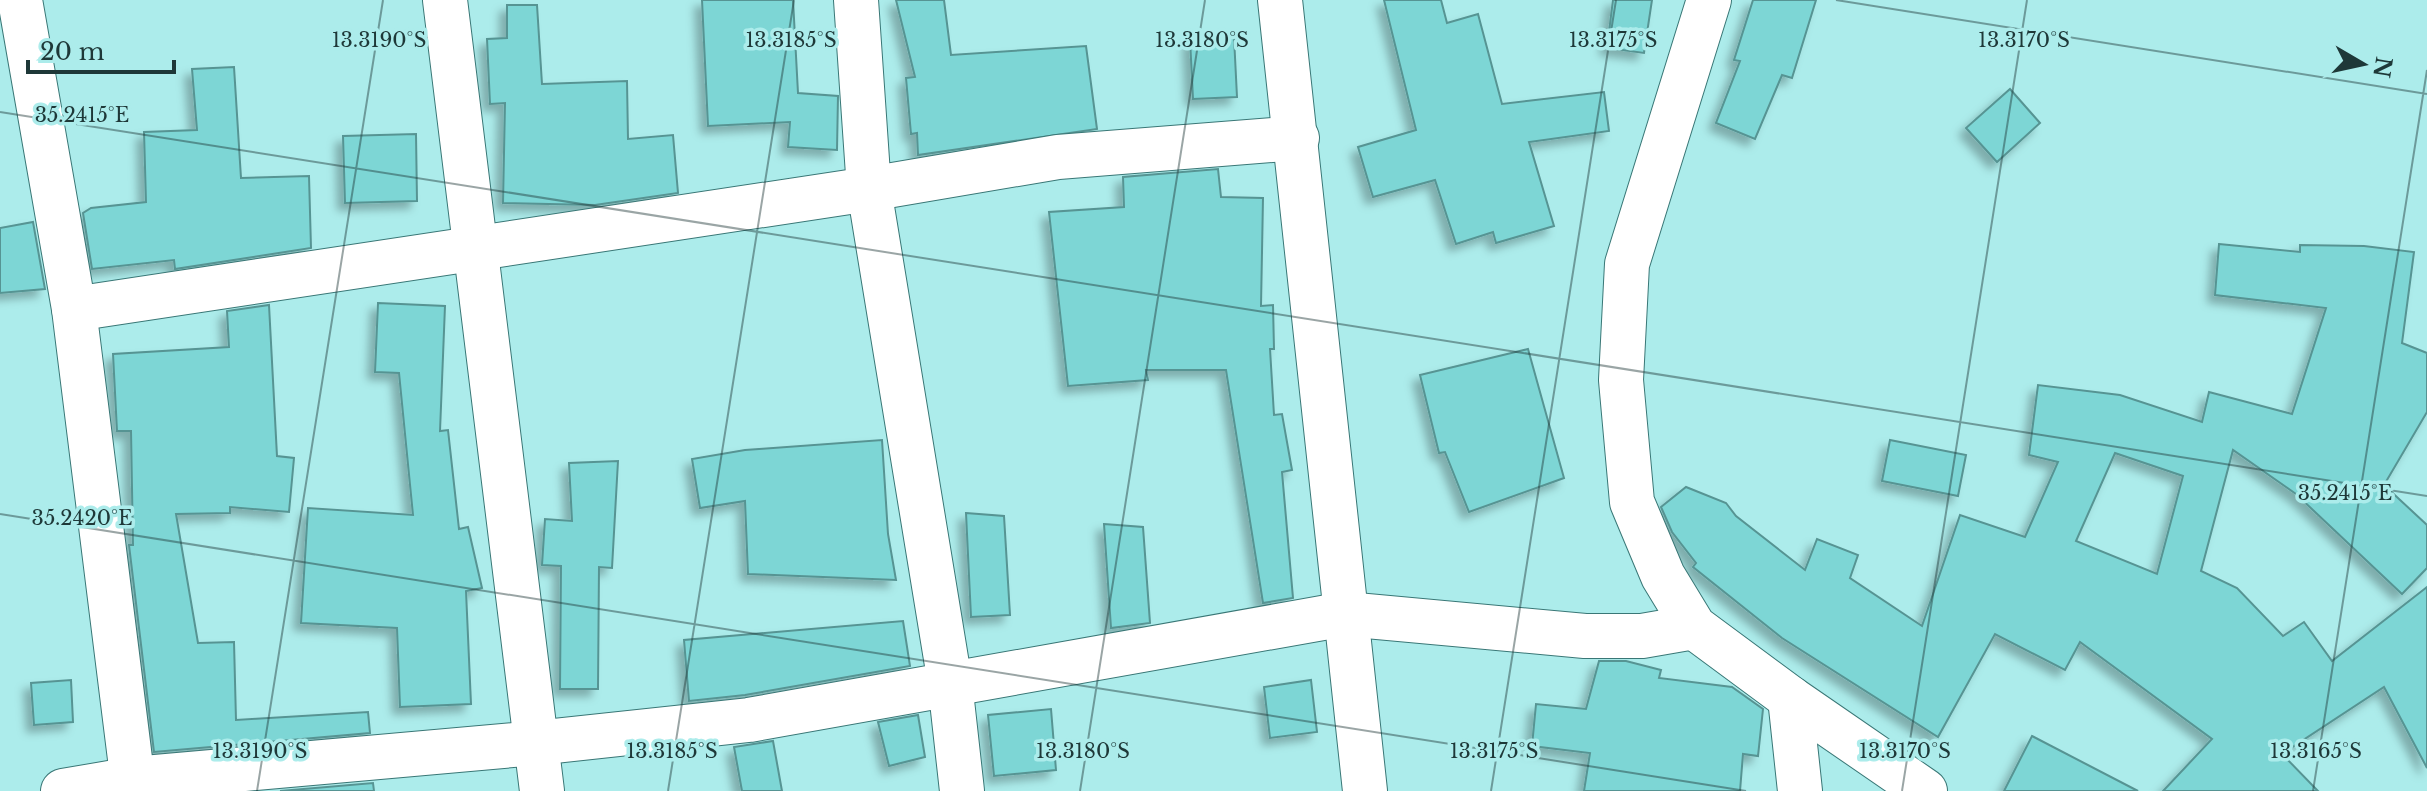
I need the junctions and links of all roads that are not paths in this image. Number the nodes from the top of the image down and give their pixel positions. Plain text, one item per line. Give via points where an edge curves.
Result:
1 (20, 0) edge
2 (445, 0) edge
3 (856, 0) edge
4 (1280, 0) edge
5 (1709, 0) edge
6 (1297, 138) junction
7 (869, 189) junction
8 (473, 250) junction
9 (74, 309) junction
10 (1345, 614) junction
11 (1694, 627) junction
12 (950, 683) junction
13 (1790, 698) junction
14 (536, 743) junction
15 (133, 785) edge
16 (63, 791) edge
17 (542, 791) edge
18 (962, 791) edge
19 (1365, 791) edge
20 (1800, 791) edge
21 (1925, 791) edge

1 - 9 street
2 - 8 street
3 - 7 street
4 - 6 street
5 - 11 street via 1627,264 1621,380 1632,502 1663,576
6 - 7 street via 1058,157
6 - 10 street
7 - 8 street
7 - 12 street
8 - 9 street
8 - 14 street
9 - 15 street
10 - 11 street via 1585,636 1642,636
10 - 12 street
10 - 19 street
11 - 13 street
12 - 14 street via 749,720
12 - 18 street
13 - 20 street
13 - 21 street
14 - 15 street
14 - 17 street
15 - 16 street

